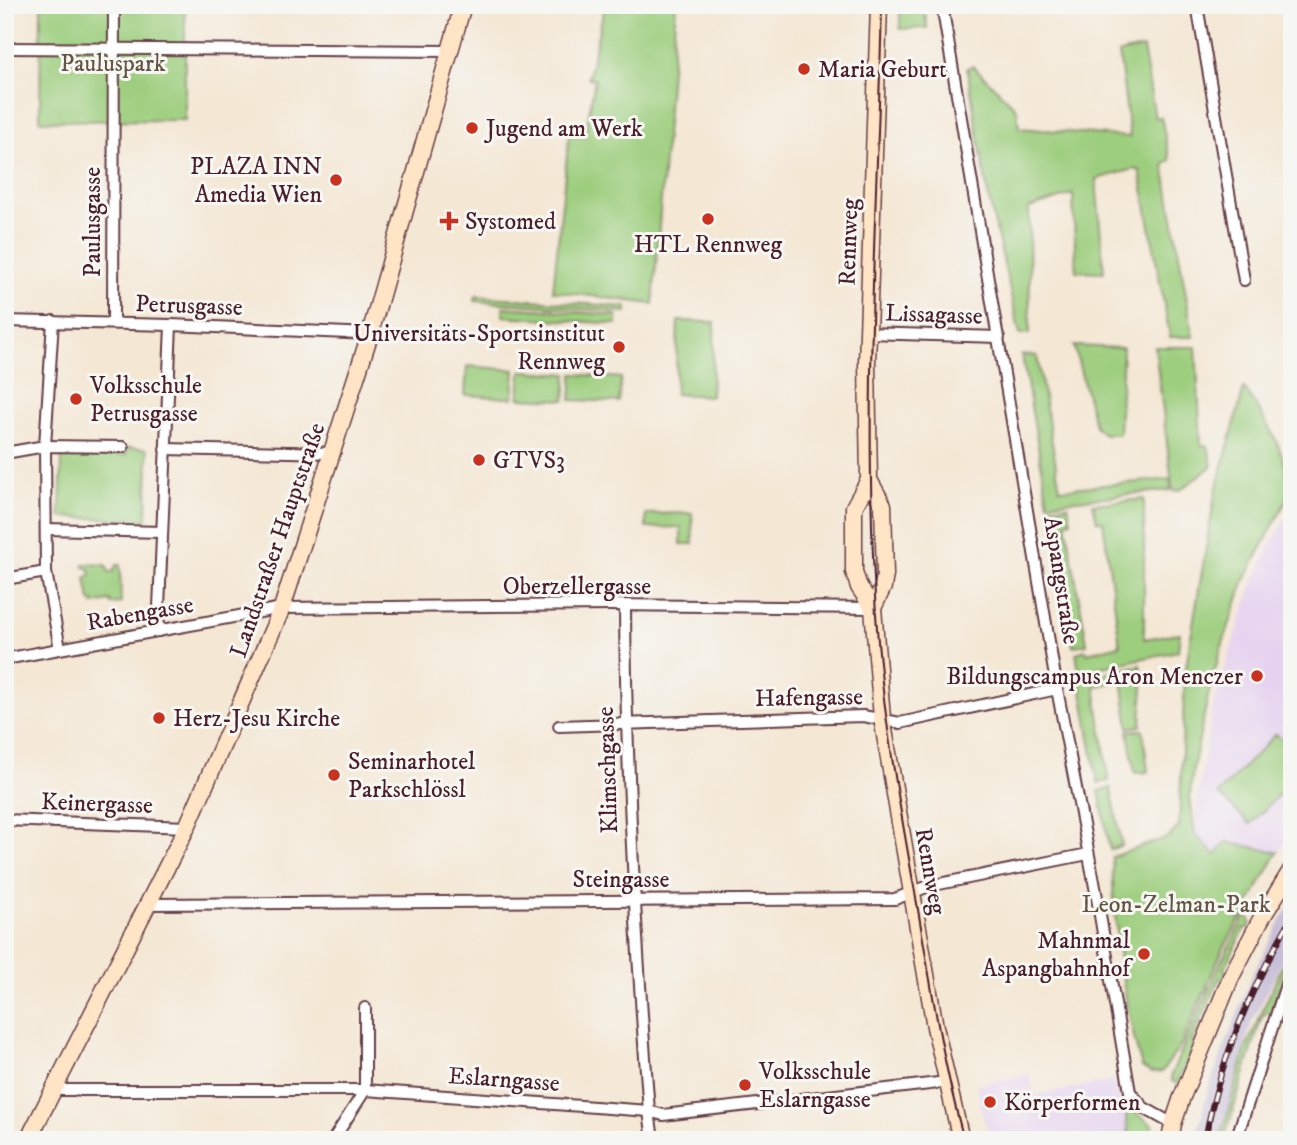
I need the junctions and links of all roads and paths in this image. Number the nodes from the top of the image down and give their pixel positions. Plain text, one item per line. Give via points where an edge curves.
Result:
1 (114, 5) edge
2 (463, 5) edge
3 (879, 5) edge
4 (942, 5) edge
5 (1197, 5) edge
6 (5, 48) edge
7 (114, 49) junction
8 (450, 51) junction
9 (1244, 280) dead end
10 (5, 321) edge
11 (53, 321) junction
12 (113, 323) junction
13 (171, 325) junction
14 (867, 333) junction
15 (370, 334) junction
16 (999, 337) junction
17 (45, 446) junction
18 (123, 447) dead end
19 (165, 449) junction
20 (5, 453) edge
21 (332, 453) junction
22 (869, 480) junction
23 (46, 529) junction
24 (162, 532) junction
25 (46, 572) junction
26 (5, 579) edge
27 (625, 607) junction
28 (282, 608) junction
29 (873, 608) junction
30 (158, 631) junction
31 (60, 649) junction
32 (5, 659) edge
33 (1056, 689) junction
34 (882, 718) junction
35 (626, 724) junction
36 (559, 726) dead end
37 (5, 820) edge
38 (187, 827) junction
39 (1088, 854) junction
40 (1292, 869) edge
41 (912, 894) junction
42 (634, 900) junction
43 (149, 904) junction
44 (1291, 968) edge
45 (365, 1008) dead end
46 (947, 1082) junction
47 (55, 1090) junction
48 (365, 1090) junction
49 (649, 1111) junction
50 (1172, 1132) edge
51 (28, 1140) edge
52 (333, 1140) edge
53 (653, 1140) edge
54 (961, 1140) edge
55 (1236, 1140) edge

1 - 7 street, Paulusgasse
2 - 8 main road, Landstraßer Hauptstraße
3 - 14 main road, Rennweg
4 - 16 street, Aspangstraße
5 - 9 street
6 - 7 street
7 - 8 street
7 - 12 street, Paulusgasse
8 - 15 main road, Landstraßer Hauptstraße
10 - 11 street, Petrusgasse
11 - 12 street, Petrusgasse
11 - 17 street
12 - 13 street, Petrusgasse
13 - 15 street, Petrusgasse
13 - 19 street
14 - 16 street, Lissagasse
14 - 22 main road, Rennweg
15 - 21 main road, Landstraßer Hauptstraße
16 - 33 street, Aspangstraße
17 - 18 street
17 - 20 street
17 - 23 street
19 - 21 street
19 - 24 street
21 - 28 main road, Landstraßer Hauptstraße
22 - 29 main road, Rennweg via 883,505 885,542 883,587
22 - 29 main road, Rennweg via 854,507 855,572
23 - 24 street
23 - 25 street
24 - 30 street
25 - 26 street
25 - 31 street
27 - 28 street, Oberzellergasse
27 - 29 street, Oberzellergasse
27 - 35 street, Klimschgasse
28 - 30 street, Rabengasse
28 - 38 main road, Landstraßer Hauptstraße
29 - 34 main road, Rennweg
30 - 31 street, Rabengasse
31 - 32 street, Rabengasse
33 - 34 street, Hafengasse via 900,723
33 - 39 street, Aspangstraße
34 - 35 street, Hafengasse
34 - 41 main road, Rennweg
35 - 36 street, Hafengasse
35 - 42 street, Klimschgasse
37 - 38 street, Keinergasse
38 - 43 main road, Landstraßer Hauptstraße
39 - 41 street, Steingasse via 929,886
39 - 50 street, Aspangstraße via 1130,1092
40 - 50 main road via 1231,977
41 - 42 street, Steingasse via 895,899
41 - 46 main road, Rennweg
42 - 43 street, Steingasse
42 - 49 street, Klimschgasse
43 - 47 main road, Landstraßer Hauptstraße
44 - 55 street
45 - 48 street
46 - 49 street, Eslarngasse via 663,1115
46 - 54 main road, Rennweg
47 - 48 street, Eslarngasse
47 - 51 main road, Landstraßer Hauptstraße
48 - 49 street, Eslarngasse
48 - 52 street
49 - 53 street, Klimschgasse

